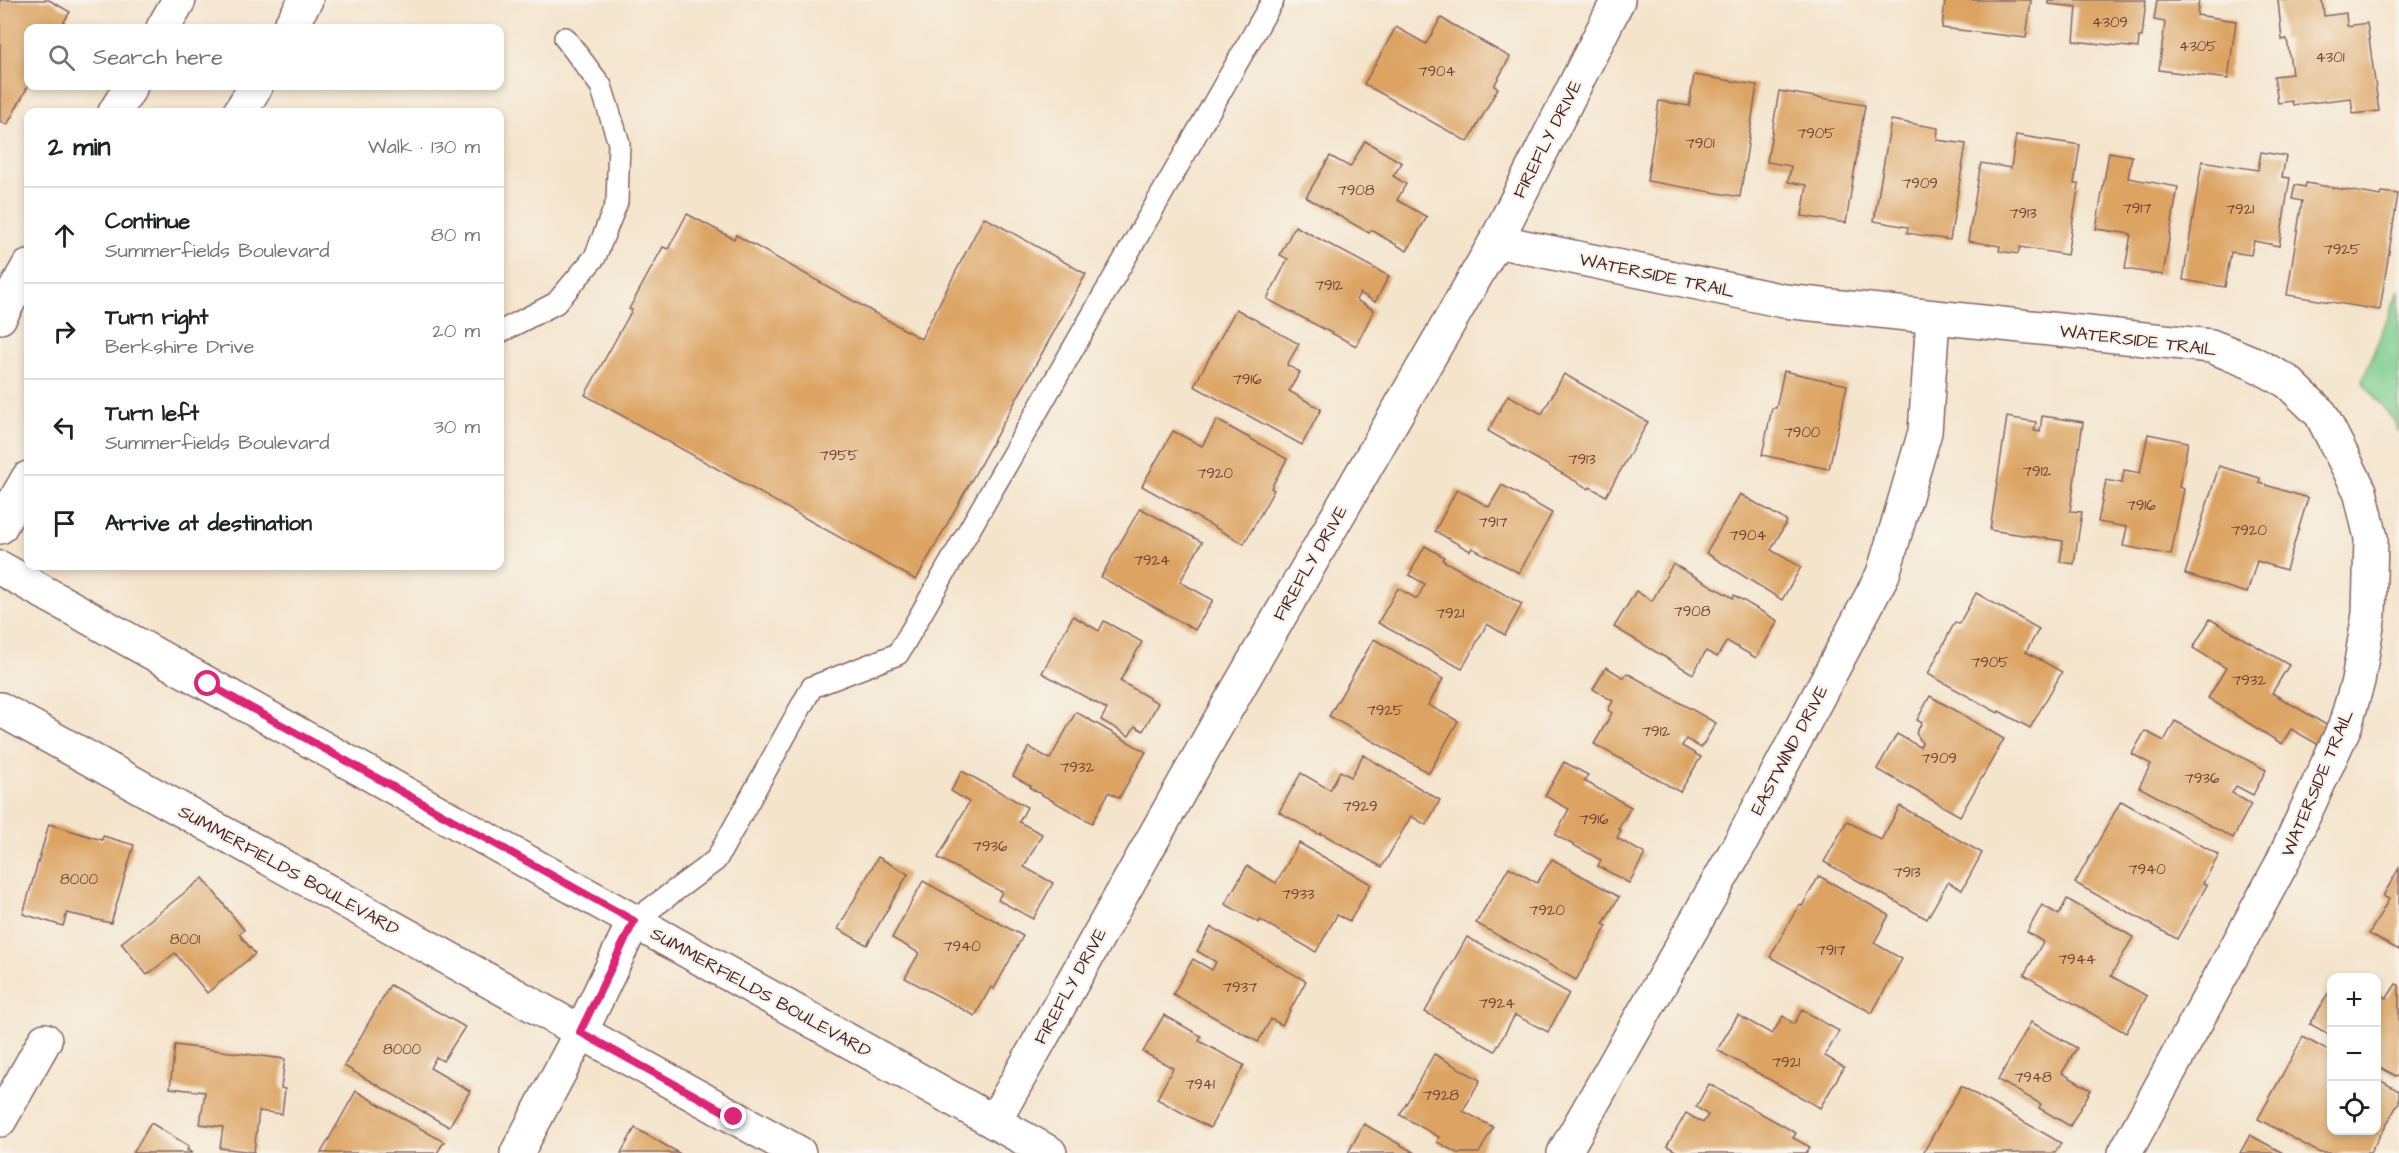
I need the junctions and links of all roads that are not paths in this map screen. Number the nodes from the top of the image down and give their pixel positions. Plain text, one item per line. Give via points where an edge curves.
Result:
1 (179, 0) edge
2 (306, 0) edge
3 (1273, 0) edge
4 (1618, 0) edge
5 (165, 24) edge
6 (291, 24) edge
7 (565, 38) dead end
8 (129, 90) edge
9 (254, 90) edge
10 (118, 108) edge
11 (242, 108) edge
12 (1496, 241) junction
13 (24, 274) edge
14 (0, 317) edge
15 (1933, 318) junction
16 (504, 330) edge
17 (24, 485) edge
18 (0, 527) edge
19 (0, 568) edge
20 (0, 709) edge
21 (634, 921) junction
22 (580, 1032) junction
23 (45, 1040) dead end
24 (0, 1120) edge
25 (994, 1122) junction
26 (517, 1153) edge
27 (799, 1153) edge
28 (1050, 1153) edge
29 (1564, 1153) edge
30 (2125, 1153) edge

1 - 5 street
2 - 6 street
3 - 21 lane via 898,654 812,687 716,860
4 - 12 street, FIREFLY DRIVE
7 - 16 lane via 601,86 619,143 617,202 595,257 556,303
8 - 10 street
9 - 11 street
12 - 15 street, WATERSIDE TRAIL via 1784,302
12 - 25 street, FIREFLY DRIVE
13 - 14 street
15 - 29 street, EASTWIND DRIVE via 1924,432 1883,574 1741,842
15 - 30 street, WATERSIDE TRAIL via 2211,346 2253,363 2288,382 2321,414 2360,491 2371,538 2369,615 2358,681 2345,726 2281,865
17 - 18 street
19 - 21 street, SUMMERFIELDS BOULEVARD
20 - 22 street, SUMMERFIELDS BOULEVARD
21 - 22 street
21 - 25 street, SUMMERFIELDS BOULEVARD
22 - 26 street
22 - 27 street, SUMMERFIELDS BOULEVARD
23 - 24 street
25 - 28 street, SUMMERFIELDS BOULEVARD

